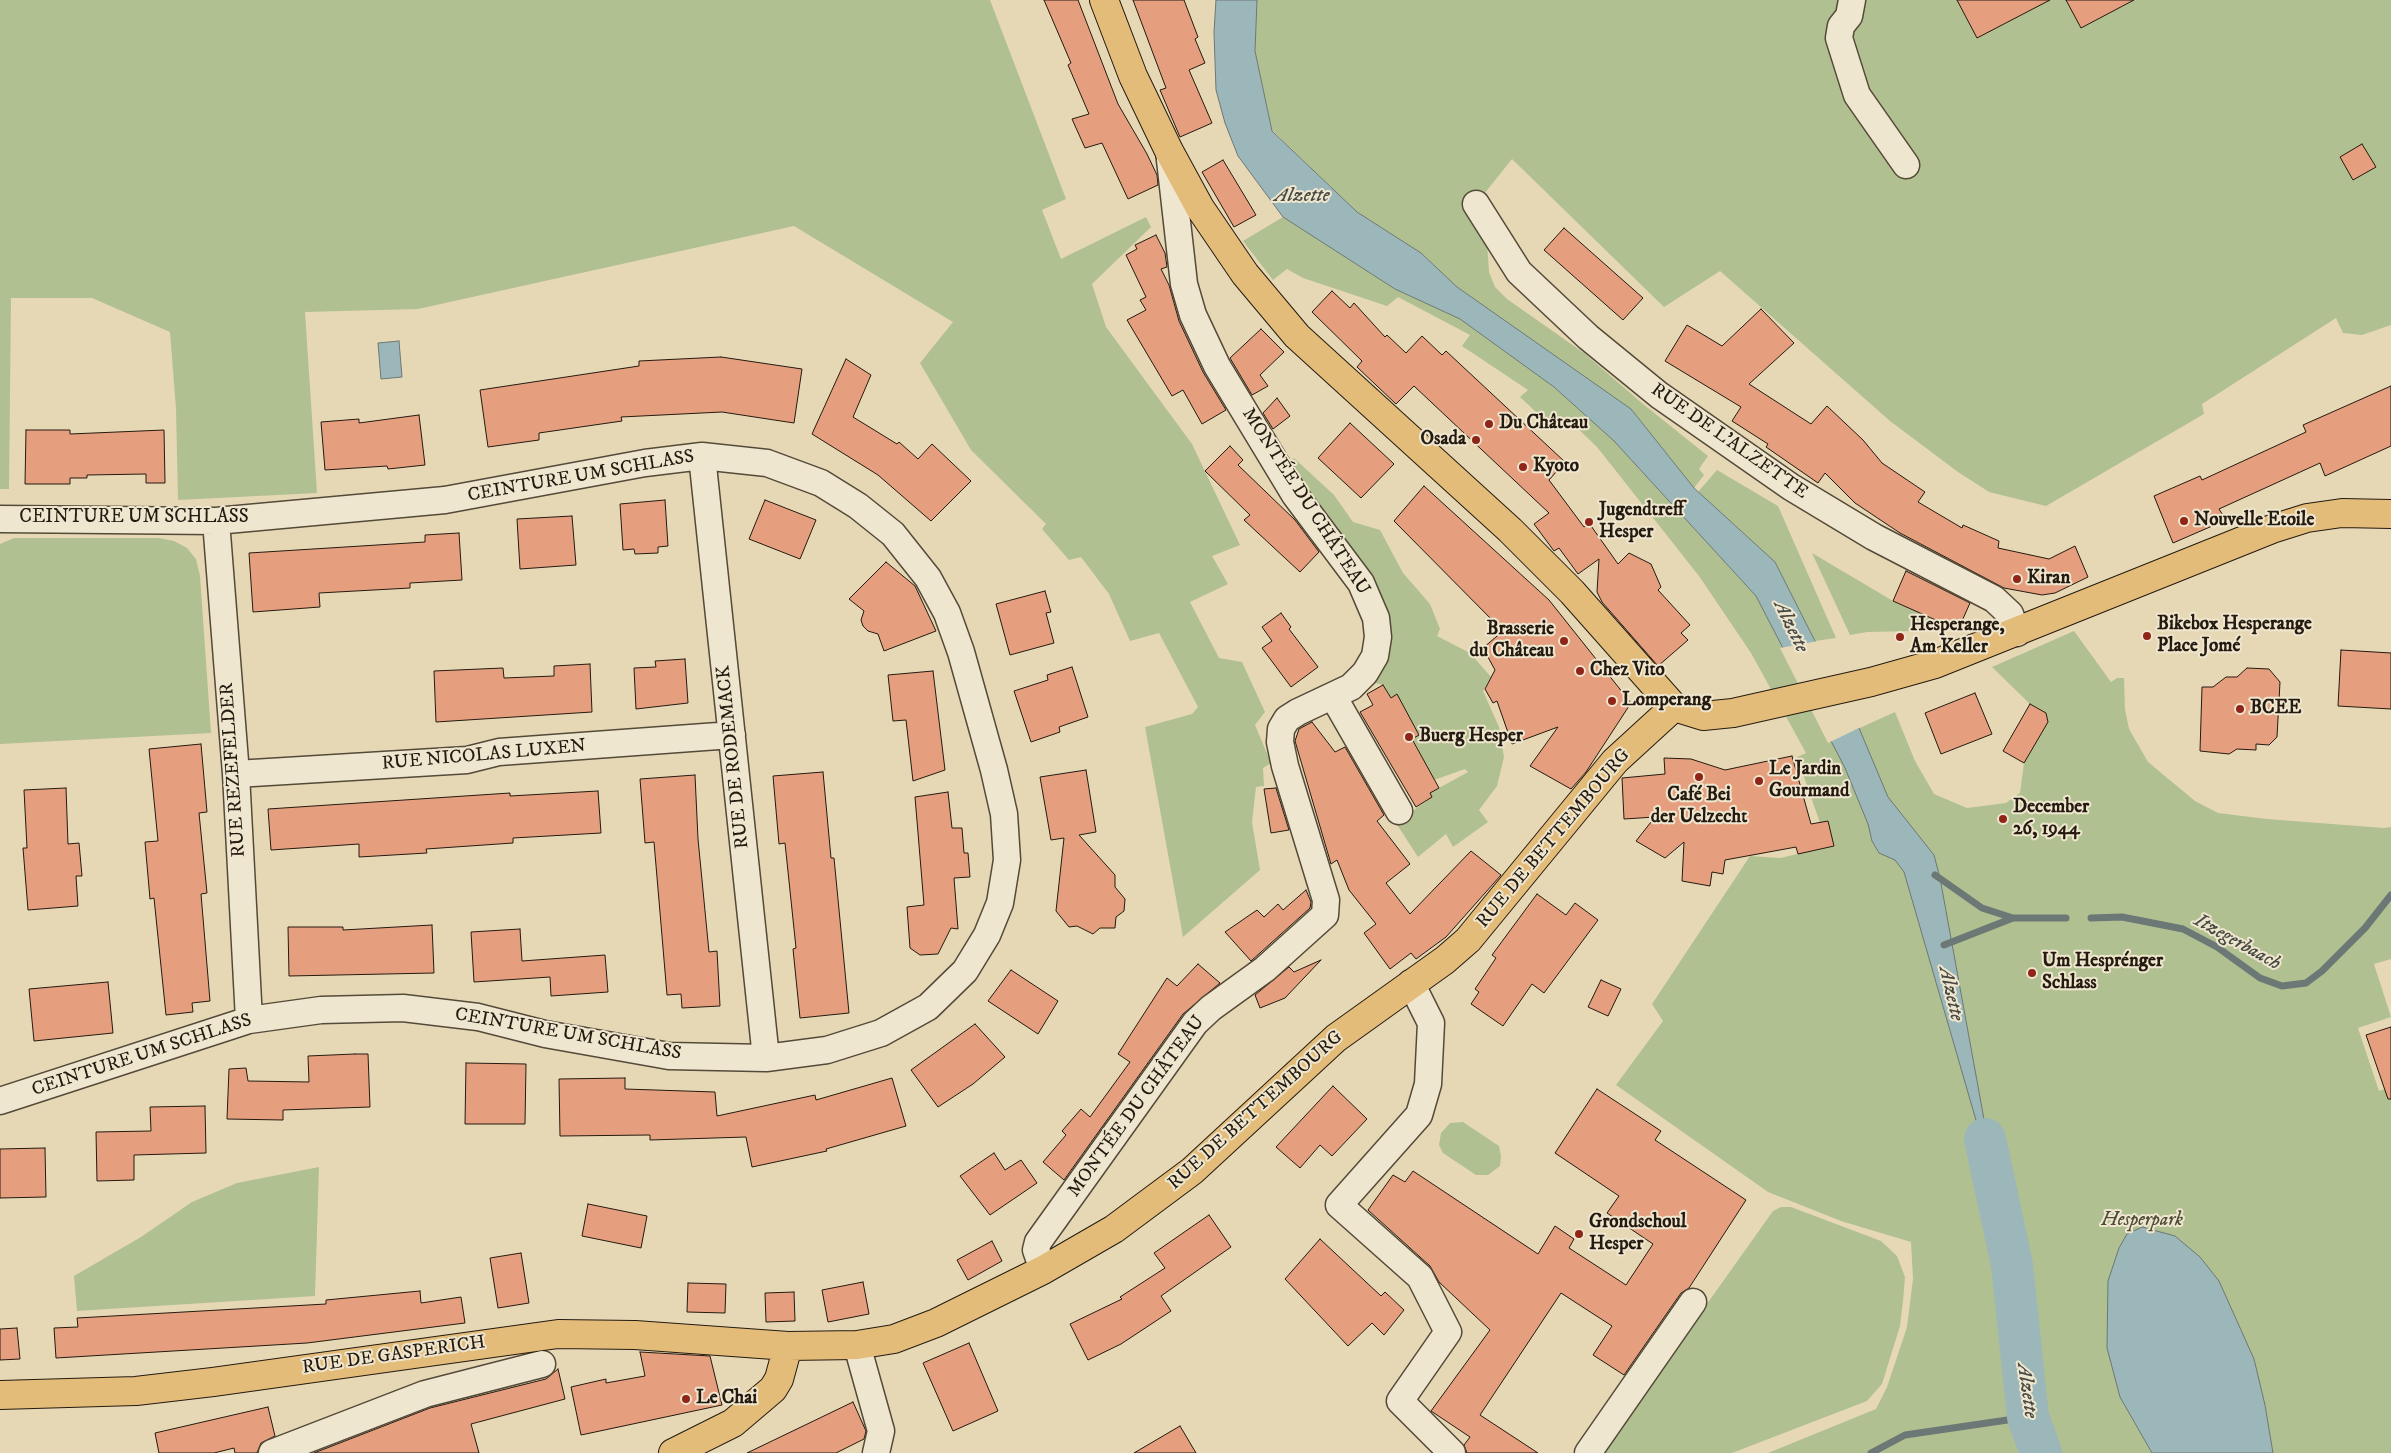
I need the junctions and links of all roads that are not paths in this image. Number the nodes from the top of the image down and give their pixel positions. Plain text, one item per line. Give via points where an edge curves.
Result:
1 (1104, 0) edge
2 (1852, 0) edge
3 (1169, 152) junction
4 (1906, 165) dead end
5 (1476, 204) dead end
6 (702, 456) junction
7 (2391, 514) edge
8 (0, 519) edge
9 (216, 521) junction
10 (2017, 632) junction
11 (1333, 696) junction
12 (1674, 707) junction
13 (732, 735) junction
14 (236, 774) junction
15 (1399, 811) dead end
16 (1411, 984) junction
17 (249, 1020) junction
18 (766, 1058) junction
19 (0, 1101) edge
20 (1044, 1270) junction
21 (1693, 1302) dead end
22 (857, 1345) junction
23 (788, 1346) junction
24 (542, 1364) dead end
25 (0, 1395) edge
26 (272, 1453) edge
27 (673, 1453) edge
28 (876, 1453) edge
29 (1452, 1453) edge
30 (1588, 1453) edge

1 - 3 main road via 1133,76
2 - 4 street via 1839,38 1857,95
3 - 11 street, MONTÉE DU CHÂTEAU via 1184,284 1193,316 1217,366 1295,495 1361,583 1376,618 1378,637 1374,656 1365,673 1351,687
3 - 12 main road via 1200,208 1245,274 1297,336 1510,530 1572,592
5 - 10 street, RUE DE L'ALZETTE via 1519,272 1588,337 1659,395 1791,487 1874,537 1994,599 2010,614
6 - 9 street, CEINTURE UM SCHLASS via 645,463 445,500
6 - 13 street, RUE DE RODEMACK
6 - 18 street, CEINTURE UM SCHLASS via 767,463 821,483 858,506 893,534 928,578 947,613 964,661 1004,814 1007,860 1000,903 965,971 928,1007 881,1032 827,1050
7 - 10 main road via 2342,513 2272,528
8 - 9 street, CEINTURE UM SCHLASS
9 - 14 street, RUE REZEFELDER
10 - 12 main road via 1935,664 1733,713 1703,716
11 - 15 street
11 - 20 street, MONTÉE DU CHÂTEAU via 1287,719 1281,730 1280,742 1326,900 1325,915 1265,969 1195,1023 1038,1242 1036,1250
12 - 16 main road, RUE DE BETTEMBOURG via 1615,761 1468,940
13 - 14 street, RUE NICOLAS LUXEN via 499,752 468,760
13 - 18 street, RUE DE RODEMACK
14 - 17 street, RUE REZEFELDER
16 - 20 main road, RUE DE BETTEMBOURG via 1336,1038 1226,1142 1154,1202
16 - 29 street via 1431,1023 1428,1084 1419,1116 1339,1205 1420,1277 1448,1332 1400,1401
17 - 18 street, CEINTURE UM SCHLASS via 321,1010 403,1008 478,1016 545,1034 669,1056
17 - 19 street, CEINTURE UM SCHLASS
20 - 22 main road, RUE DE BETTEMBOURG via 894,1340
21 - 30 street
22 - 23 main road, RUE DE BETTEMBOURG
22 - 28 street via 881,1431
23 - 25 main road, RUE DE GASPERICH via 635,1335 558,1334 136,1391
23 - 27 main road via 773,1389 733,1423
24 - 26 street via 425,1394

